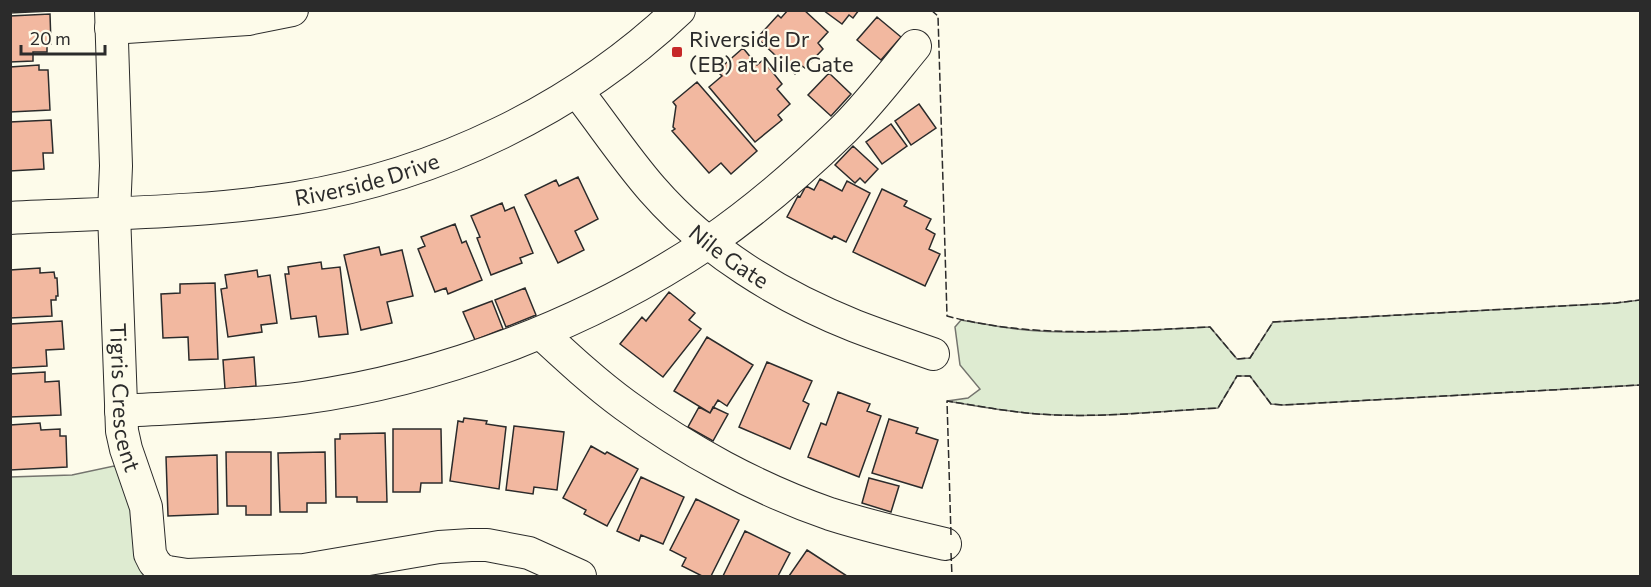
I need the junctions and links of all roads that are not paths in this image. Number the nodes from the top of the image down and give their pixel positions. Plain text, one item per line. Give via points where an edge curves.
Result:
1 (292, 10) edge
2 (679, 10) edge
3 (111, 19) edge
4 (915, 46) dead end
5 (577, 91) junction
6 (114, 213) junction
7 (10, 218) edge
8 (708, 242) junction
9 (542, 333) junction
10 (933, 354) dead end
11 (122, 411) junction
12 (945, 544) dead end
13 (160, 573) edge
14 (580, 576) edge

1 - 3 street via 248,19
2 - 5 street, Riverside Drive
3 - 6 street, Tigris Crescent
4 - 8 street via 845,128
5 - 6 street, Riverside Drive via 485,140 436,160 342,189 237,205
5 - 8 street, Nile Gate via 652,189
6 - 7 street, Riverside Drive
6 - 11 street, Tigris Crescent
8 - 9 street
8 - 10 street, Nile Gate via 760,279 803,302 854,326
9 - 11 street via 446,367 304,398
9 - 12 street via 625,405 741,476 830,513
11 - 13 street, Tigris Crescent via 126,449 146,507 150,554
13 - 14 street via 304,570 439,547 488,545 529,553

